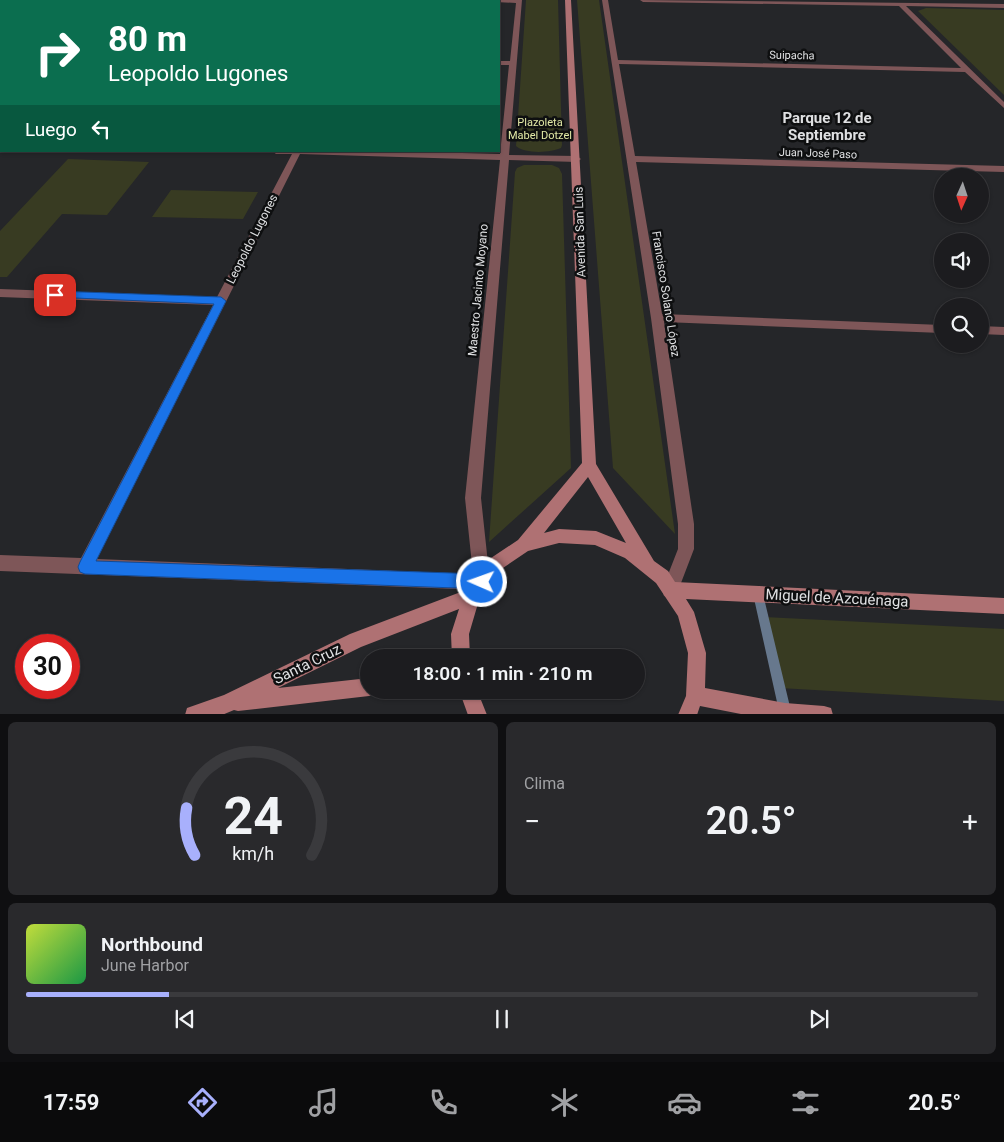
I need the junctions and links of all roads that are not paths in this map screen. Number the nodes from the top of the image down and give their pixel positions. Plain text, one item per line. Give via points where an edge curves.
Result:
1 (460, 0) edge
2 (519, 0) edge
3 (568, 0) edge
4 (605, 0) edge
5 (643, 0) edge
6 (866, 2) edge
7 (901, 5) junction
8 (1004, 6) edge
9 (616, 62) junction
10 (500, 63) edge
11 (513, 63) junction
12 (967, 70) junction
13 (1004, 106) edge
14 (297, 152) edge
15 (504, 157) junction
16 (577, 159) junction
17 (631, 159) junction
18 (1004, 169) edge
19 (0, 293) edge
20 (221, 301) junction
21 (657, 318) junction
22 (934, 328) edge
23 (989, 330) edge
24 (1004, 331) edge
25 (589, 465) junction
26 (524, 545) junction
27 (0, 563) edge
28 (648, 566) junction
29 (85, 567) junction
30 (477, 589) junction
31 (670, 590) junction
32 (1004, 606) edge
33 (461, 649) edge
34 (360, 688) edge
35 (695, 696) junction
36 (472, 699) edge
37 (228, 703) junction
38 (194, 714) edge
39 (478, 714) edge
40 (687, 714) edge
41 (814, 714) edge

1 - 2 street
2 - 11 street, Maestro Jacinto Moyano
3 - 16 main road, Avenida San Luis
4 - 9 street, Francisco Solano López
5 - 6 street
6 - 7 street
7 - 8 street
7 - 12 street
9 - 12 street, Suipacha
9 - 17 street, Francisco Solano López
10 - 11 street
11 - 15 street, Maestro Jacinto Moyano
12 - 13 street
14 - 15 street
14 - 20 street, Leopoldo Lugones
15 - 16 street
15 - 30 street, Maestro Jacinto Moyano via 474,498
16 - 25 main road, Avenida San Luis
17 - 18 street, Juan José Paso
17 - 21 street, Francisco Solano López
19 - 20 street
20 - 29 street, Leopoldo Lugones
21 - 22 street
21 - 31 street, Francisco Solano López via 686,524 686,549
23 - 24 street
25 - 26 main road, Avenida San Luis
25 - 28 main road, Avenida San Luis
26 - 28 main road, Avenida San Luis via 559,536 596,538 631,553
26 - 30 main road, Avenida San Luis via 494,565
27 - 29 street
28 - 31 main road, Avenida San Luis
29 - 30 street
30 - 33 main road, Avenida San Luis via 460,634
30 - 37 main road, Santa Cruz via 356,640
31 - 32 main road, Miguel de Azcuénaga
31 - 35 main road, Avenida San Luis via 685,612 697,653
34 - 37 main road, Santa Cruz
35 - 40 main road, Avenida San Luis
35 - 41 main road
36 - 39 main road
37 - 38 main road, Santa Cruz

